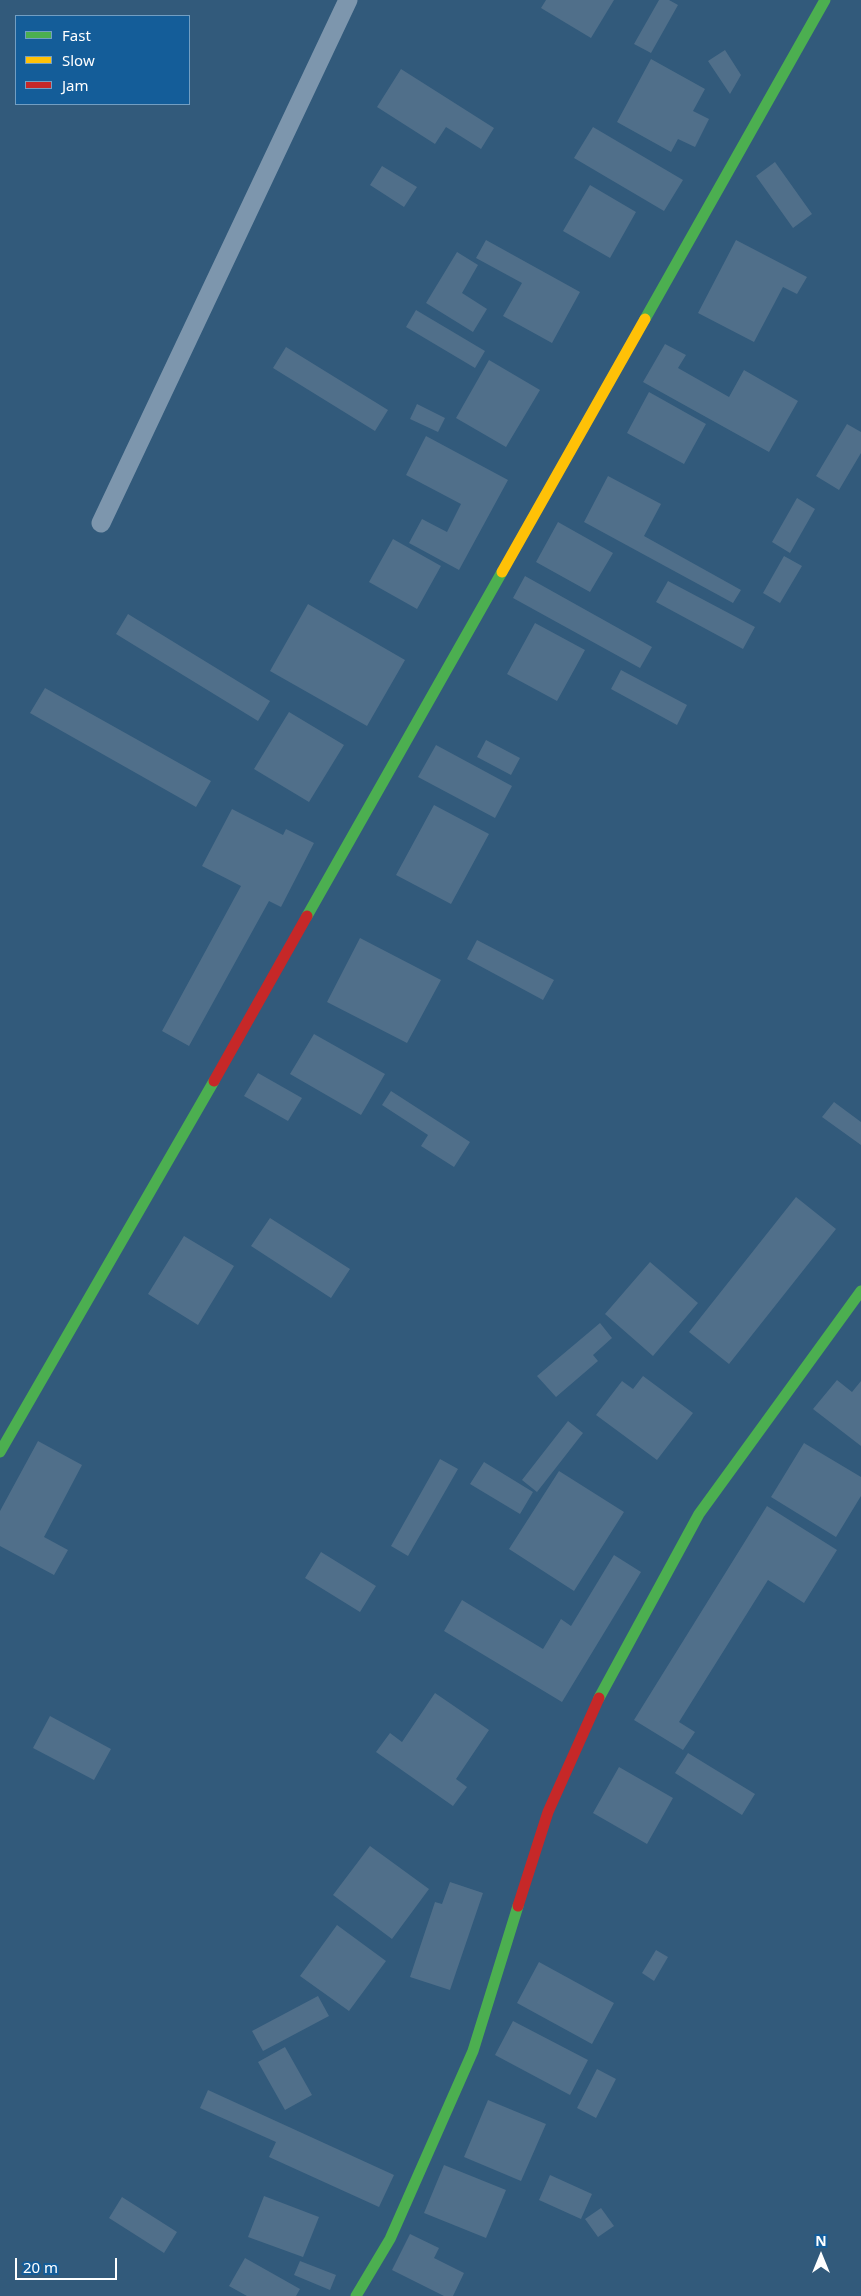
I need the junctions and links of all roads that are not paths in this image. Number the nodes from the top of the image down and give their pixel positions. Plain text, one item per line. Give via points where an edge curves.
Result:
1 (348, 0) edge
2 (825, 0) edge
3 (100, 523) dead end
4 (861, 1291) edge
5 (0, 1452) edge
6 (356, 2296) edge

1 - 3 lane
2 - 5 street via 189,1125
4 - 6 street via 699,1514 603,1689 548,1812 473,2051 390,2239

